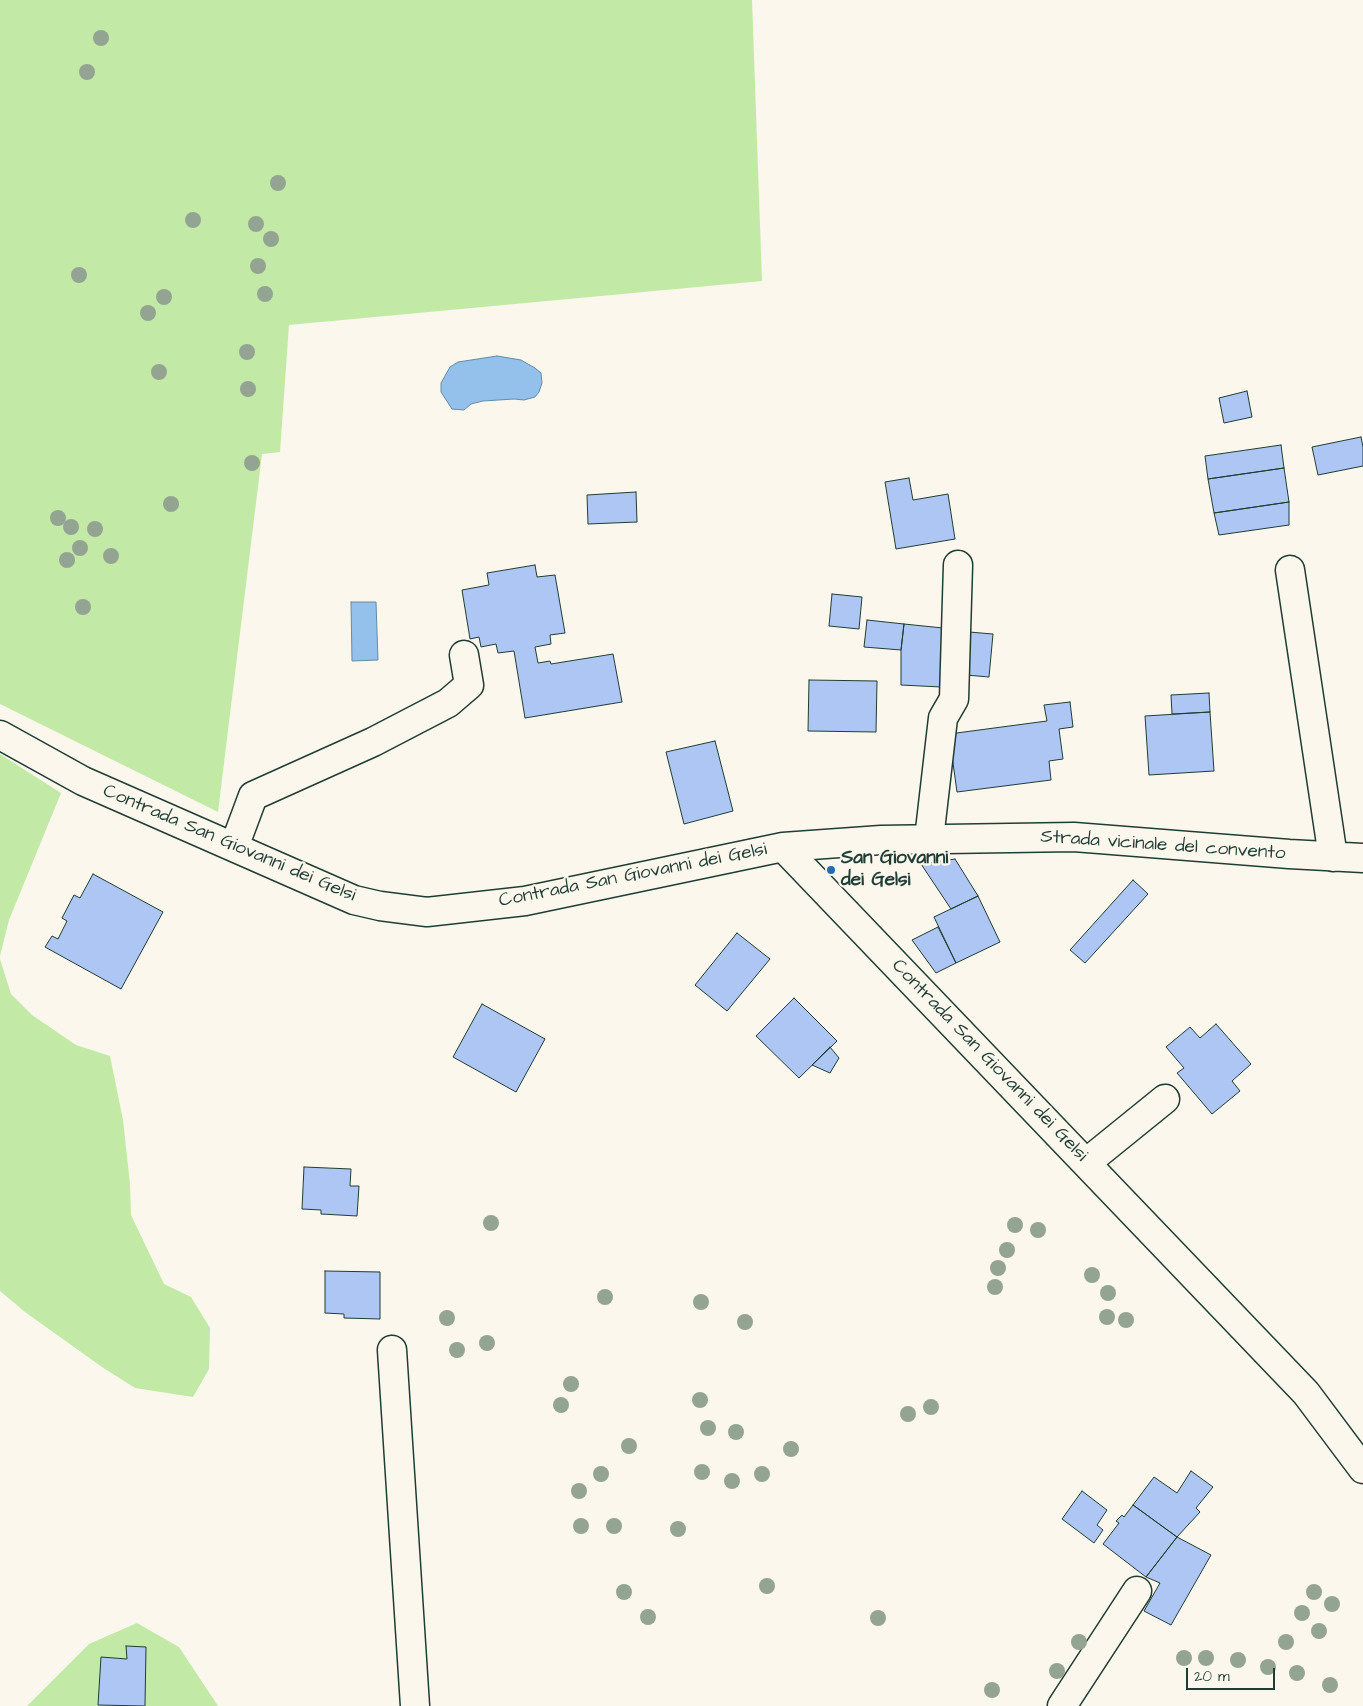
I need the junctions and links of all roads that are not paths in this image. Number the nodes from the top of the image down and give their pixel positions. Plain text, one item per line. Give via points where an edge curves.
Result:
1 (958, 565) dead end
2 (1290, 570) dead end
3 (464, 655) dead end
4 (0, 735) edge
5 (929, 839) junction
6 (234, 847) junction
7 (783, 847) junction
8 (1333, 857) junction
9 (1363, 858) edge
10 (1165, 1099) dead end
11 (1086, 1163) junction
12 (392, 1350) dead end
13 (1363, 1469) edge
14 (1137, 1591) dead end
15 (415, 1706) edge
16 (1062, 1706) edge

1 - 5 street via 954,699 942,718
2 - 8 street
3 - 6 street via 469,685 448,703 373,742 253,796
4 - 6 street, Contrada San Giovanni dei Gelsi via 83,781
5 - 7 street, Strada vicinale del convento
5 - 8 street, Strada vicinale del convento via 1074,837
6 - 7 street, Contrada San Giovanni dei Gelsi via 354,900 426,912 525,901
7 - 11 street, Contrada San Giovanni dei Gelsi
8 - 9 street, Strada vicinale del convento
10 - 11 street
11 - 13 street, Contrada San Giovanni dei Gelsi via 1306,1393
12 - 15 street
14 - 16 street

